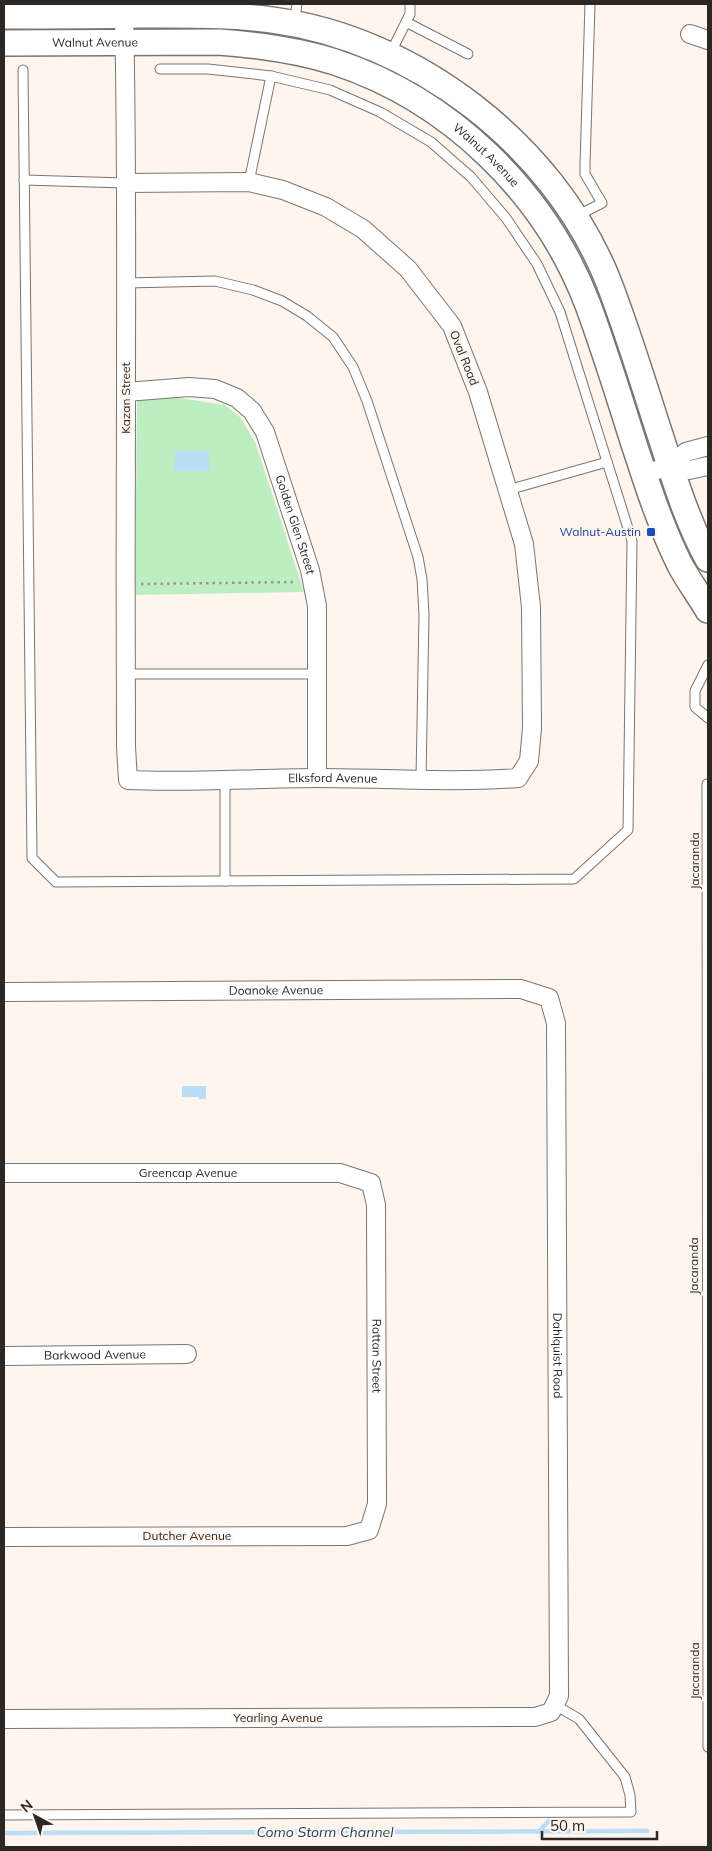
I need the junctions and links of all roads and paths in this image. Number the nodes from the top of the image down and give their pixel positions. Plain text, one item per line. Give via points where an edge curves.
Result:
1 (410, 4) edge
2 (590, 4) edge
3 (125, 10) edge
4 (295, 14) edge
5 (4, 16) edge
6 (406, 22) junction
7 (690, 34) dead end
8 (708, 40) edge
9 (125, 42) junction
10 (4, 43) edge
11 (468, 54) dead end
12 (389, 55) junction
13 (160, 69) dead end
14 (23, 70) dead end
15 (270, 76) junction
16 (24, 180) junction
17 (249, 182) junction
18 (126, 183) junction
19 (575, 218) junction
20 (550, 229) junction
21 (126, 283) junction
22 (126, 392) junction
23 (708, 446) edge
24 (607, 462) junction
25 (670, 466) junction
26 (708, 466) edge
27 (644, 474) junction
28 (508, 490) junction
29 (708, 559) edge
30 (312, 582) junction
31 (126, 584) junction
32 (708, 610) edge
33 (708, 666) edge
34 (126, 674) junction
35 (317, 674) junction
36 (708, 718) edge
37 (529, 761) joint
38 (317, 778) junction
39 (421, 779) junction
40 (128, 780) joint
41 (226, 780) junction
42 (707, 784) dead end
43 (225, 881) junction
44 (708, 928) edge
45 (4, 992) edge
46 (549, 998) joint
47 (4, 1173) edge
48 (371, 1183) joint
49 (707, 1284) edge
50 (187, 1354) dead end
51 (4, 1356) edge
52 (369, 1530) joint
53 (4, 1537) edge
54 (553, 1709) junction
55 (4, 1719) edge
56 (708, 1747) edge
57 (4, 1815) edge

1 - 6 lane
2 - 19 lane via 585,164 586,174 602,203
3 - 4 main road via 226,16
3 - 5 main road
3 - 9 street, Kazan Street
4 - 12 main road via 332,33
6 - 11 lane
6 - 12 lane
7 - 8 street
9 - 10 main road, Walnut Avenue
9 - 18 street, Kazan Street
9 - 20 main road, Walnut Avenue via 219,42 267,47 318,58 367,75 419,102 470,139 516,184
12 - 19 main road via 448,88 498,127 533,163
13 - 15 lane via 208,69
14 - 16 lane
15 - 17 lane
15 - 24 lane via 330,90 380,112 430,142 471,177 506,218 536,264 560,312
16 - 18 lane
16 - 43 lane via 32,858 56,882
17 - 18 street, Oval Road
17 - 28 street, Oval Road via 284,190 326,207 363,229 408,269 452,326 478,392
18 - 21 street, Kazan Street
19 - 20 main road
19 - 25 main road via 598,259 615,300
20 - 27 main road, Walnut Avenue via 587,304
21 - 22 street, Kazan Street
21 - 39 lane via 215,281 282,300 332,337 353,367 418,557 422,579
22 - 30 street, Golden Glen Street via 190,387 215,389 236,398 252,411 265,432
22 - 31 street, Kazan Street
23 - 25 street via 686,452
24 - 28 lane
24 - 43 lane via 632,541 628,830 574,879
25 - 26 street via 689,470
25 - 27 street
25 - 29 main road via 686,514
27 - 32 main road, Walnut Avenue via 674,552
28 - 37 street, Oval Road via 524,544 531,607 532,728
30 - 31 path
30 - 35 street, Golden Glen Street via 316,606
31 - 34 street, Kazan Street
33 - 36 lane via 695,691 695,707
34 - 35 lane
34 - 40 street, Kazan Street
35 - 38 street, Golden Glen Street
37 - 39 street, Elksford Avenue via 518,778 484,781
38 - 39 street, Elksford Avenue
38 - 41 street, Elksford Avenue
40 - 41 street, Elksford Avenue
41 - 43 lane
42 - 44 lane, Jacaranda
44 - 49 lane, Jacaranda
45 - 46 street, Doanoke Avenue via 521,989
46 - 54 street, Dahlquist Road via 556,1023 559,1696
47 - 48 street, Greencap Avenue via 340,1173
48 - 52 street, Rattan Street via 376,1205 377,1504
49 - 56 lane, Jacaranda
50 - 51 street, Barkwood Avenue
52 - 53 street, Dutcher Avenue via 346,1536
54 - 55 street, Yearling Avenue via 535,1718
54 - 57 lane via 579,1719 625,1777 631,1812

